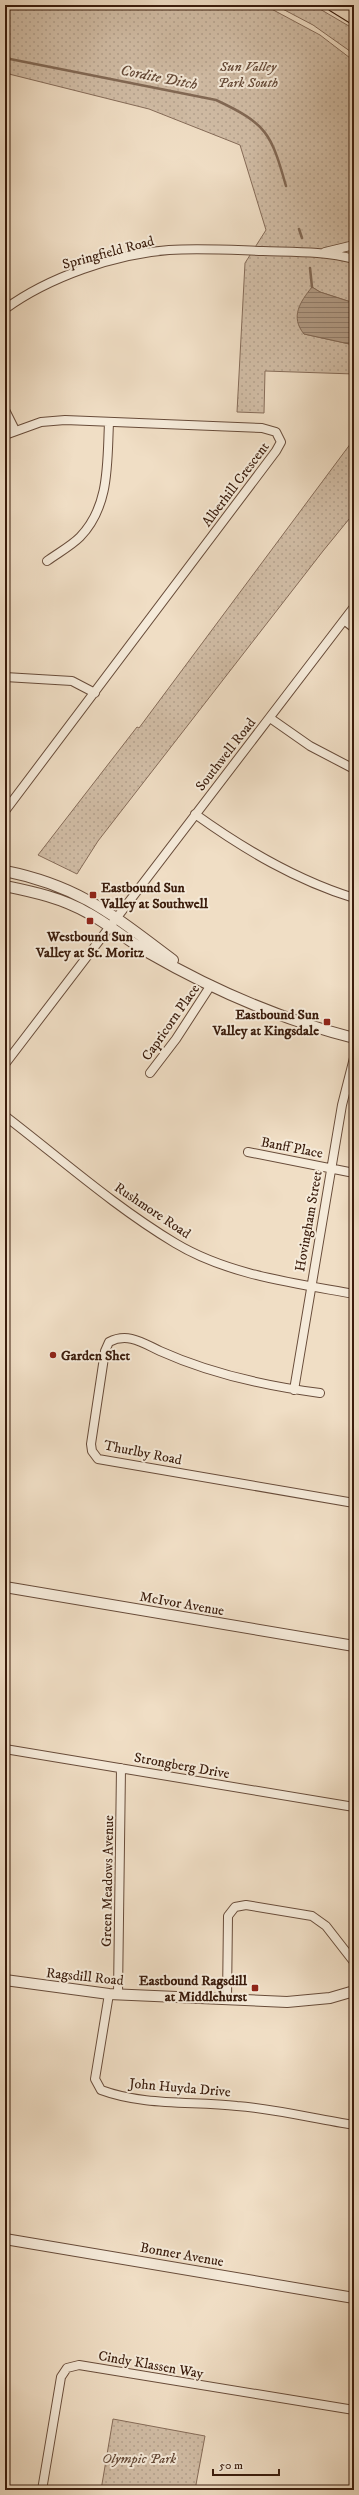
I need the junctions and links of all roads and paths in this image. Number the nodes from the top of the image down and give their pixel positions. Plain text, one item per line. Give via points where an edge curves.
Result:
1 (332, 5) edge
2 (354, 18) edge
3 (354, 245) edge
4 (322, 253) junction
5 (354, 259) edge
6 (5, 309) edge
7 (5, 410) edge
8 (109, 423) junction
9 (15, 430) junction
10 (5, 435) edge
11 (48, 561) dead end
12 (354, 606) edge
13 (344, 620) junction
14 (354, 628) edge
15 (5, 676) edge
16 (95, 693) junction
17 (270, 718) junction
18 (354, 769) edge
19 (6, 806) edge
20 (195, 814) junction
21 (5, 871) edge
22 (5, 886) edge
23 (354, 898) edge
24 (118, 918) junction
25 (111, 927) junction
26 (194, 975) junction
27 (211, 985) junction
28 (354, 1038) edge
29 (354, 1058) edge
30 (5, 1064) edge
31 (150, 1073) dead end
32 (5, 1116) edge
33 (248, 1152) dead end
34 (331, 1168) junction
35 (354, 1173) edge
36 (310, 1286) junction
37 (354, 1294) edge
38 (294, 1390) junction
39 (320, 1393) dead end
40 (354, 1503) edge
41 (5, 1587) edge
42 (354, 1646) edge
43 (5, 1749) edge
44 (121, 1768) junction
45 (354, 1807) edge
46 (5, 1874) edge
47 (5, 1910) edge
48 (354, 1962) edge
49 (5, 1980) edge
50 (354, 1991) edge
51 (113, 1994) junction
52 (227, 1999) junction
53 (354, 2125) edge
54 (5, 2239) edge
55 (354, 2298) edge
56 (354, 2410) edge
57 (42, 2490) edge

1 - 2 main road
3 - 4 street, Springfield Road
4 - 5 street, Springfield Road
4 - 6 street, Springfield Road via 183,249 146,253 68,275 31,292
7 - 9 street
8 - 9 street, Alberhill Crescent via 54,421
8 - 11 street via 103,498 94,518 80,537
8 - 16 street, Alberhill Crescent via 262,428 276,432 281,442
9 - 10 street, Alberhill Crescent
12 - 13 street, Southwell Road
13 - 14 street
13 - 17 street, Southwell Road
15 - 16 street via 72,681
16 - 19 street, Alberhill Crescent
17 - 18 street via 310,746
17 - 20 street, Southwell Road
20 - 23 street via 236,843 282,870
20 - 24 street, Southwell Road
21 - 24 street via 60,886 90,900
22 - 25 street via 44,894 68,903
24 - 25 street, Southwell Road
24 - 26 street
25 - 26 street via 149,953
25 - 30 street, Southwell Road
26 - 27 street
27 - 28 street via 250,1004
27 - 31 street, Capricorn Place via 176,1040
29 - 34 street, Hovingham Street via 342,1105
32 - 36 street, Rushmore Road via 114,1200 175,1243 259,1277
33 - 34 street, Banff Place
34 - 35 street, Banff Place
34 - 36 street, Hovingham Street
36 - 37 street, Rushmore Road
36 - 38 street, Hovingham Street
38 - 39 street, Thurlby Road
38 - 40 street, Thurlby Road via 206,1370 135,1340 119,1336 109,1342 105,1352 92,1451 98,1459
41 - 42 street, McIvor Avenue
43 - 44 street, Strongberg Drive
44 - 45 street, Strongberg Drive
44 - 51 street, Green Meadows Avenue
46 - 47 street
48 - 52 street via 326,1926 312,1916 246,1905 235,1907 228,1916
49 - 51 street, Ragsdill Road
50 - 52 street, Ragsdill Road via 330,1998 287,2002
51 - 52 street, Ragsdill Road
51 - 53 street, John Huyda Drive via 95,2079 101,2090 171,2103 237,2106
54 - 55 street, Bonner Avenue
56 - 57 street, Cindy Klassen Way via 79,2365 67,2368 61,2377

